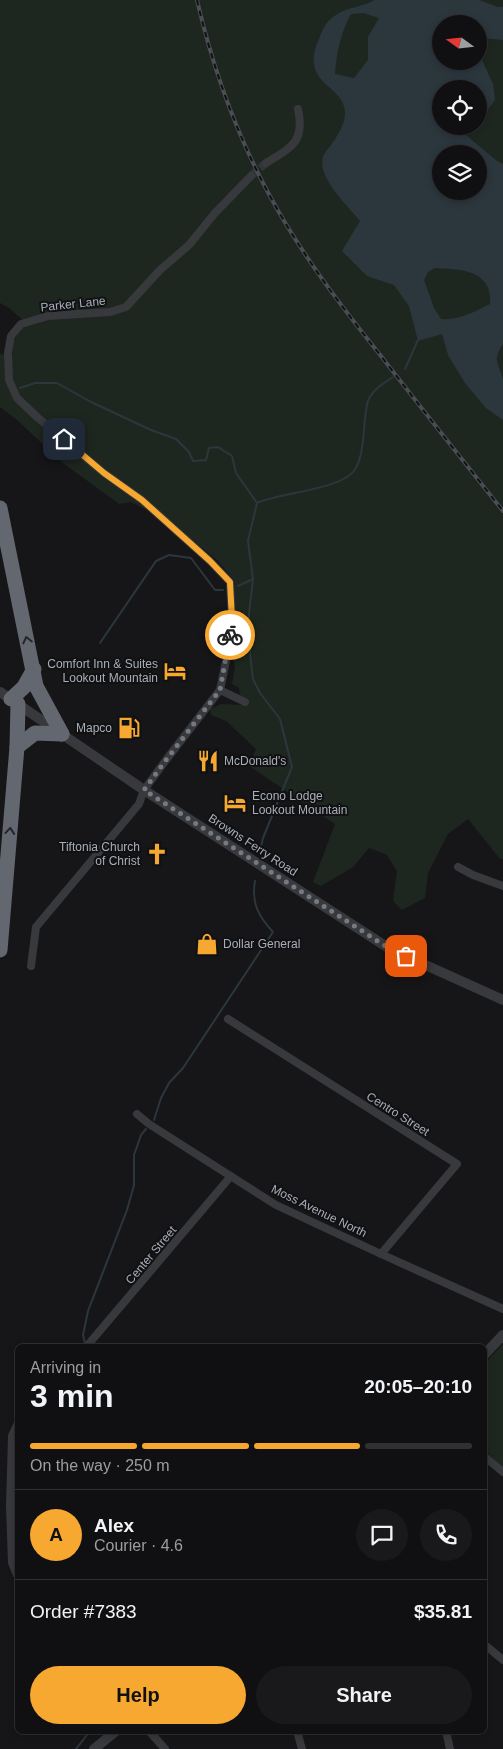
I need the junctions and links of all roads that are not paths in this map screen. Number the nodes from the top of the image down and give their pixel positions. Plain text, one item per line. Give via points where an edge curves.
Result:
1 (298, 109) dead end
2 (266, 164) tunnel mouth
3 (251, 176) tunnel mouth
4 (0, 508) edge
5 (34, 669) junction
6 (220, 690) junction
7 (9, 699) edge
8 (245, 702) dead end
9 (62, 734) junction
10 (17, 747) junction
11 (144, 790) junction
12 (458, 866) dead end
13 (503, 886) edge
14 (0, 950) edge
15 (31, 966) dead end
16 (503, 1000) edge
17 (228, 1019) dead end
18 (137, 1114) dead end
19 (231, 1176) junction
20 (381, 1254) junction
21 (503, 1309) edge
22 (503, 1335) edge
23 (89, 1344) edge
24 (487, 1352) edge
25 (15, 1430) edge
26 (487, 1459) edge
27 (503, 1472) edge
28 (15, 1570) edge
29 (487, 1647) edge
30 (503, 1660) edge
31 (112, 1734) edge
32 (152, 1734) edge
33 (298, 1734) edge
34 (447, 1734) edge
35 (94, 1749) edge
36 (165, 1749) edge
37 (302, 1749) edge
38 (450, 1749) edge

1 - 2 street via 299,135 290,148
3 - 6 street, Parker Lane via 189,245 160,270 126,307 110,312 48,316 22,324 11,336 8,353 9,380 17,398 104,473 142,500 230,582 232,620
5 -> 4 highway
5 - 7 highway via 24,687
5 - 9 highway via 36,686
6 - 8 street
6 - 11 street, Parker Lane
7 - 9 street, Browns Ferry Road
7 - 10 highway
9 - 10 highway via 35,733
9 - 11 street, Browns Ferry Road
14 -> 10 highway
11 - 15 street, Parker Lane via 139,804 36,927
11 - 16 street, Browns Ferry Road via 390,949
12 - 13 street
17 - 20 street, Centro Street via 457,1164
18 - 19 street, Moss Avenue North
19 - 20 street, Moss Avenue North via 276,1204
19 - 23 street, Center Street
20 - 21 street, Moss Avenue North
22 - 24 street
25 - 28 street via 12,1436 10,1506
26 - 27 street
29 - 30 street
31 - 35 street
32 - 36 street
33 - 37 street
34 - 38 street

